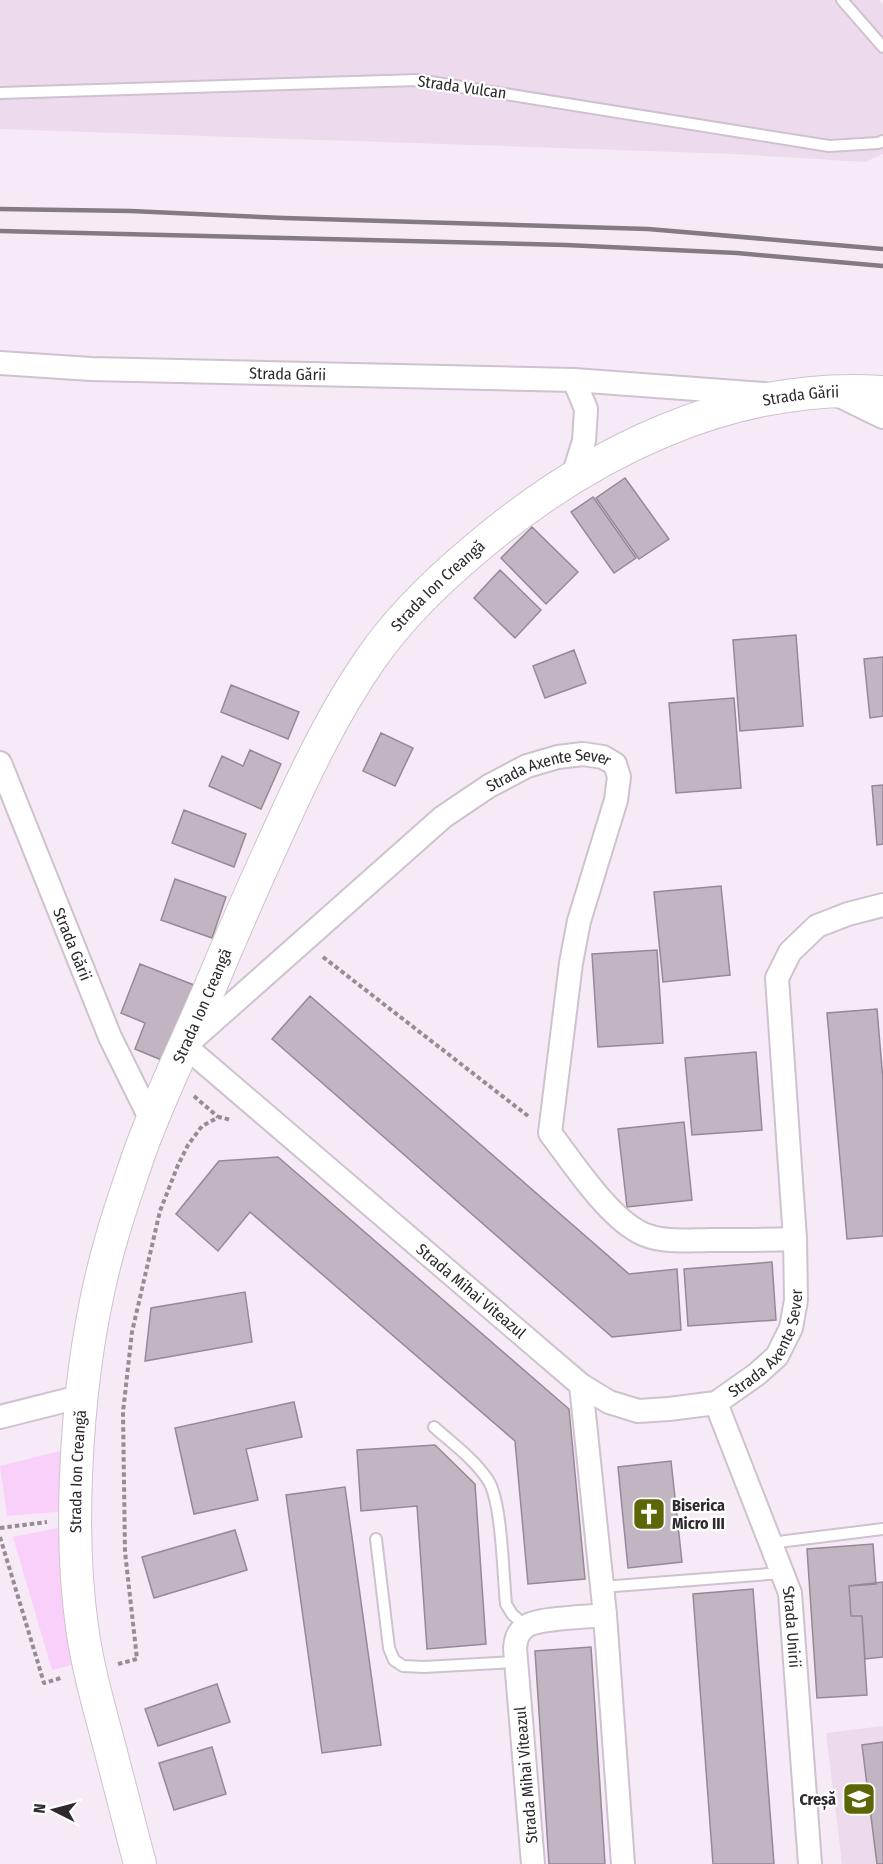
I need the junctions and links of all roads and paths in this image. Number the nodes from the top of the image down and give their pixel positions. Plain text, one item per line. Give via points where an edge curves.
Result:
1 (842, 0) edge
2 (883, 47) edge
3 (0, 93) edge
4 (883, 141) edge
5 (0, 363) edge
6 (574, 380) junction
7 (831, 391) junction
8 (883, 392) edge
9 (783, 395) junction
10 (883, 417) edge
11 (572, 479) junction
12 (0, 763) edge
13 (883, 905) edge
14 (304, 942) junction
15 (185, 1046) junction
16 (152, 1122) junction
17 (235, 1122) dead end
18 (550, 1133) junction
19 (795, 1239) junction
20 (582, 1385) junction
21 (83, 1396) junction
22 (716, 1403) junction
23 (0, 1417) edge
24 (434, 1427) dead end
25 (75, 1518) junction
26 (0, 1528) edge
27 (883, 1529) edge
28 (0, 1537) edge
29 (376, 1539) dead end
30 (770, 1543) junction
31 (782, 1573) junction
32 (602, 1587) junction
33 (605, 1615) junction
34 (525, 1626) junction
35 (516, 1662) junction
36 (89, 1671) junction
37 (140, 1864) edge
38 (533, 1864) edge
39 (623, 1864) edge
40 (810, 1864) edge

1 - 2 lane
3 - 4 lane, Strada Vulcan via 418,80 829,146
5 - 6 street, Strada Gării via 91,369
6 - 9 street, Strada Gării
6 - 11 street via 586,409 584,441
7 - 8 main road, Strada Gării
7 - 9 main road, Strada Gării
7 - 10 street
9 - 11 main road, Strada Ion Creangă via 722,410 662,431 614,453
11 - 15 main road, Strada Ion Creangă via 494,533 449,572 371,658 301,782
12 - 16 street, Strada Gării via 110,1036
13 - 19 street, Strada Axente Sever via 818,926 790,952 777,978
14 - 15 street, Strada Axente Sever
14 - 18 path
14 - 18 street, Strada Axente Sever via 443,817 489,786 527,766 558,757 603,756 615,764 620,777 616,800 579,921 571,963
15 - 16 main road, Strada Ion Creangă
15 - 20 street, Strada Mihai Viteazul
16 - 21 main road, Strada Ion Creangă via 110,1245 92,1326
17 - 36 path via 219,1117 202,1126 178,1165 160,1211 132,1332 123,1412 125,1552 137,1659
18 - 19 street via 604,1202 642,1234 688,1240
19 - 22 street, Strada Axente Sever via 796,1300 791,1328 777,1356
20 - 22 street, Strada Axente Sever via 609,1402 638,1411
20 - 32 street
21 - 23 street
21 - 25 main road, Strada Ion Creangă
22 - 30 street, Strada Unirii
24 - 34 lane via 476,1464 489,1481 496,1500 506,1604
25 - 26 path
25 - 36 main road, Strada Ion Creangă via 81,1625
27 - 30 lane
28 - 36 path via 44,1683
29 - 35 lane via 389,1648 394,1660 403,1666 424,1667
30 - 31 street, Strada Unirii
31 - 32 lane
31 - 40 street, Strada Unirii via 790,1593
32 - 33 street
33 - 34 street
33 - 39 street
34 - 35 street, Strada Mihai Viteazul via 517,1637
35 - 38 street, Strada Mihai Viteazul
36 - 37 main road, Strada Ion Creangă

